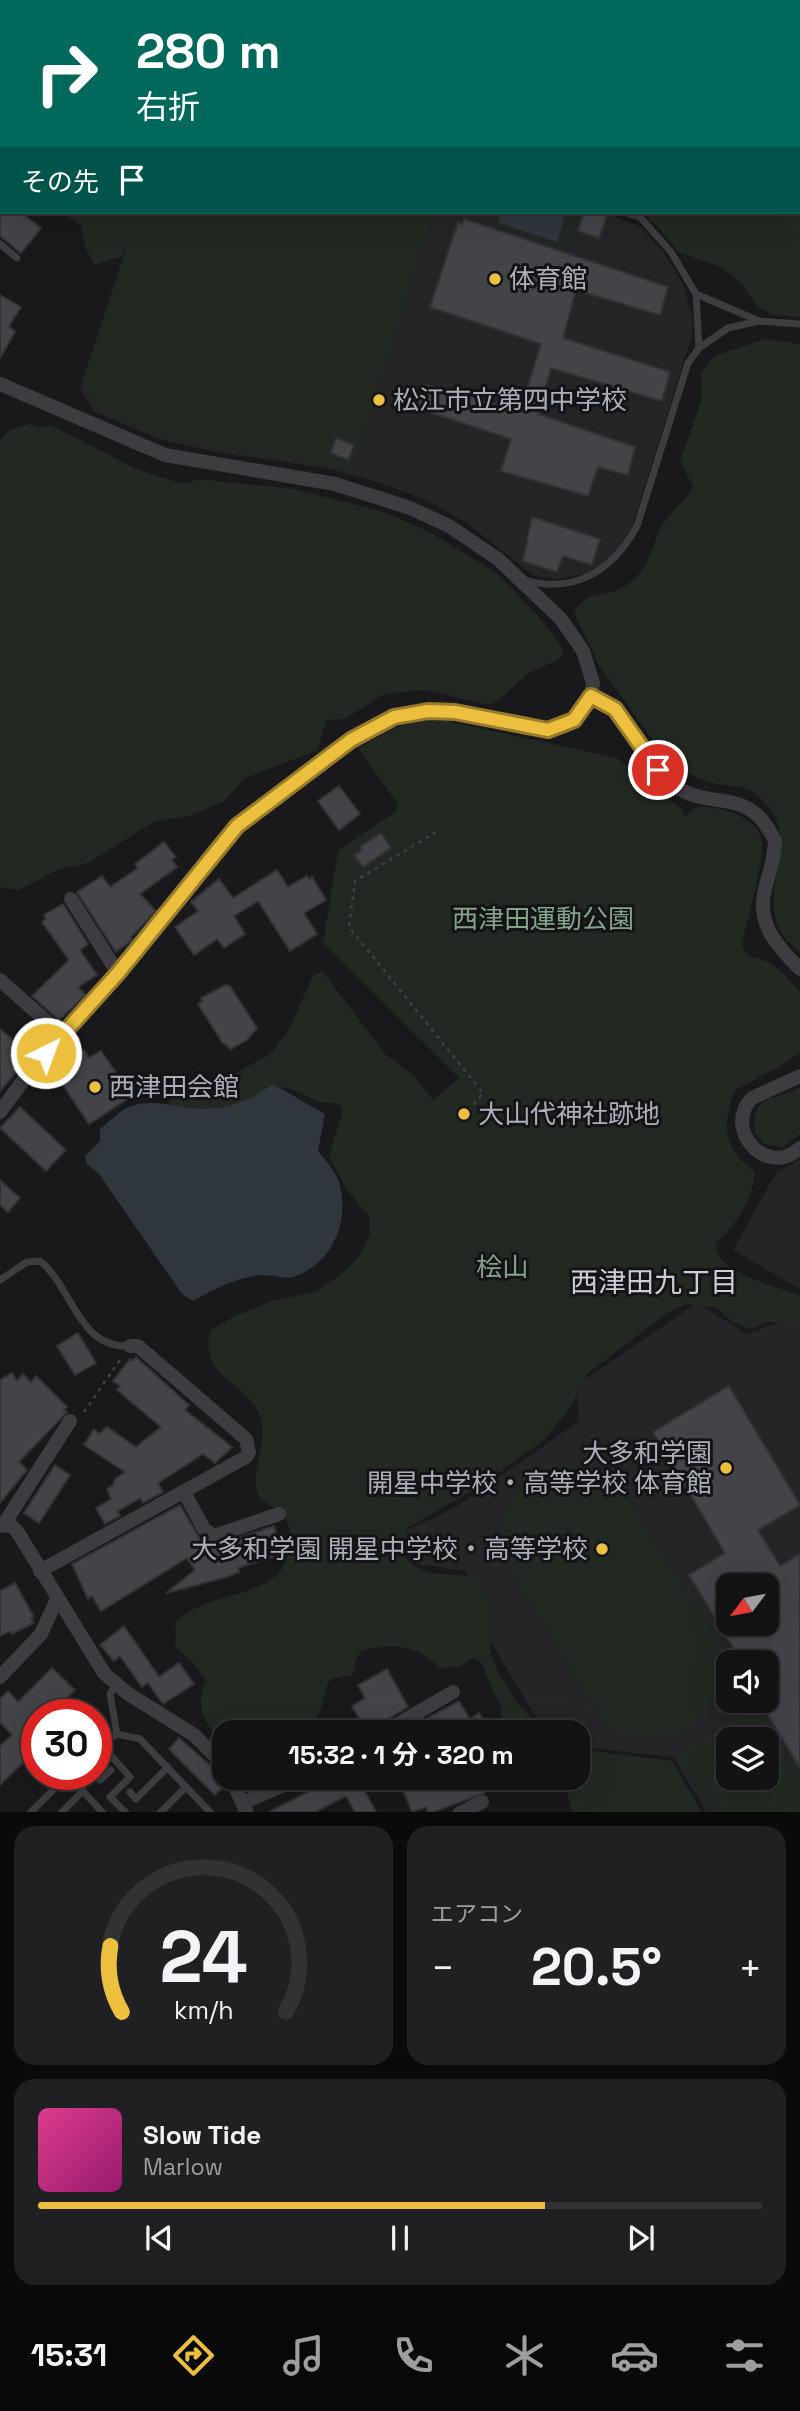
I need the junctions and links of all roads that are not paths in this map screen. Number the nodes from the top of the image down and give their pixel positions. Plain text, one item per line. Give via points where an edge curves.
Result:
1 (630, 214) edge
2 (0, 244) edge
3 (18, 258) dead end
4 (696, 294) junction
5 (759, 320) junction
6 (800, 324) edge
7 (699, 348) junction
8 (0, 384) edge
9 (519, 578) junction
10 (591, 696) junction
11 (71, 899) dead end
12 (800, 969) edge
13 (118, 973) junction
14 (0, 980) edge
15 (62, 1035) junction
16 (800, 1076) edge
17 (0, 1112) edge
18 (800, 1148) edge
19 (0, 1280) edge
20 (130, 1346) joint
21 (70, 1421) dead end
22 (184, 1492) junction
23 (279, 1514) dead end
24 (2, 1525) edge
25 (40, 1571) junction
26 (57, 1599) junction
27 (0, 1677) edge
28 (116, 1685) junction
29 (453, 1692) dead end
30 (405, 1720) edge
31 (117, 1734) junction
32 (112, 1737) edge
33 (212, 1753) edge
34 (112, 1760) edge
35 (168, 1768) junction
36 (186, 1787) junction
37 (53, 1790) edge
38 (237, 1790) edge
39 (277, 1790) edge
40 (83, 1791) joint
41 (130, 1792) dead end
42 (482, 1802) dead end
43 (245, 1808) edge
44 (66, 1811) edge
45 (31, 1812) edge
46 (103, 1812) edge
47 (126, 1812) edge
48 (160, 1812) edge
49 (211, 1812) edge
50 (460, 1812) edge

1 - 4 lane via 640,217 671,252
2 - 3 lane
4 - 5 lane
4 - 7 lane
5 - 6 lane
5 - 7 lane via 728,328
7 - 9 lane via 688,363 637,526 614,562 582,580 540,584
8 - 9 street via 165,454 335,484 410,508 478,545
9 - 10 street via 574,636 590,668
10 - 12 street via 615,709 642,751 671,783 698,796 734,801 761,818 775,841 762,909 766,926
10 - 13 street via 574,720 548,730 428,711 394,717 370,729 237,826
11 - 13 street
13 - 15 street
14 - 15 street
15 - 17 street
16 - 18 street via 752,1098 742,1120 751,1146 767,1158 787,1157
19 - 20 lane via 27,1262 40,1261 97,1340
20 - 22 street via 138,1346 249,1445 246,1457
21 - 24 street
22 - 23 street via 204,1529 214,1536
22 - 25 street
24 - 25 street via 17,1531
25 - 26 street
26 - 27 street via 41,1634
26 - 28 street via 94,1661
28 - 31 lane via 110,1694
28 - 33 street via 194,1735
29 - 30 street
31 - 32 lane
31 - 35 lane via 140,1739
34 - 47 lane via 130,1777 110,1797
35 - 36 lane
35 - 41 lane via 136,1799
36 - 48 lane
36 - 49 lane
37 - 45 lane
38 - 43 street
39 - 43 street
40 - 44 lane
40 - 46 lane
42 - 50 street

